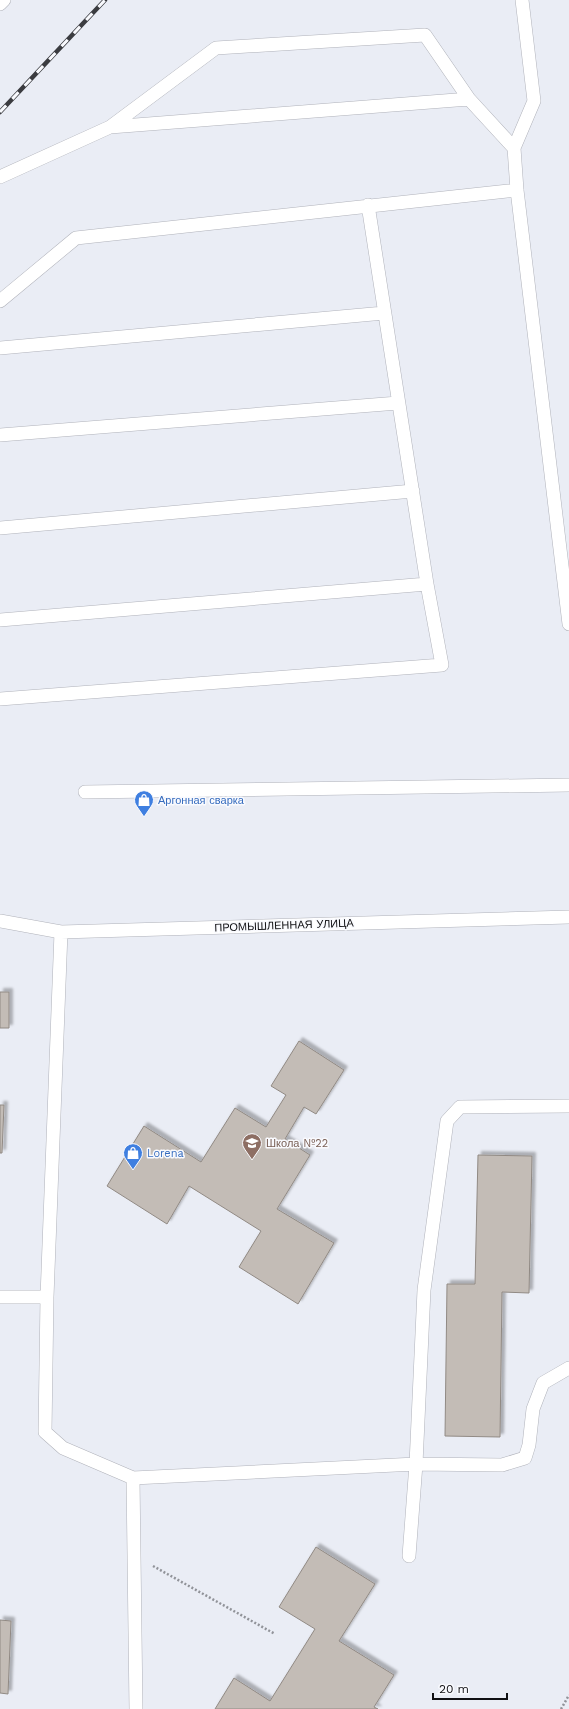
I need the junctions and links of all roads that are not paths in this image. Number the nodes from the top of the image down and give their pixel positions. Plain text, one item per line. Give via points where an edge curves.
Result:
1 (4, 0) edge
2 (522, 0) edge
3 (0, 4) edge
4 (469, 99) junction
5 (110, 127) junction
6 (514, 148) junction
7 (0, 177) edge
8 (517, 190) junction
9 (368, 206) junction
10 (0, 301) edge
11 (384, 313) junction
12 (0, 348) edge
13 (398, 403) junction
14 (0, 435) edge
15 (413, 491) junction
16 (0, 528) edge
17 (427, 584) junction
18 (0, 620) edge
19 (569, 624) edge
20 (0, 699) edge
21 (569, 785) edge
22 (85, 792) dead end
23 (569, 917) edge
24 (0, 921) edge
25 (61, 932) junction
26 (569, 1106) edge
27 (0, 1297) edge
28 (47, 1297) junction
29 (569, 1368) edge
30 (416, 1464) junction
31 (133, 1478) junction
32 (409, 1556) dead end
33 (136, 1709) edge

1 - 3 lane
2 - 6 lane via 534,101
4 - 5 lane
4 - 5 lane via 425,35 216,48
4 - 6 lane
5 - 7 lane
6 - 8 lane
8 - 9 lane
8 - 19 lane
9 - 10 lane via 76,238
9 - 11 lane
11 - 12 lane
11 - 13 lane
13 - 14 lane
13 - 15 lane
15 - 16 lane
15 - 17 lane
17 - 18 lane
17 - 20 lane via 442,665
21 - 22 lane
23 - 25 lane, ПРОМЫШЛЕННАЯ УЛИЦА
24 - 25 lane, ПРОМЫШЛЕННАЯ УЛИЦА
25 - 28 lane
26 - 30 lane via 460,1107 447,1121 424,1290
27 - 28 lane
28 - 31 lane via 45,1432 63,1448
29 - 30 lane via 544,1383 532,1409 529,1445 525,1458 502,1465
30 - 31 lane
30 - 32 lane
31 - 33 lane

